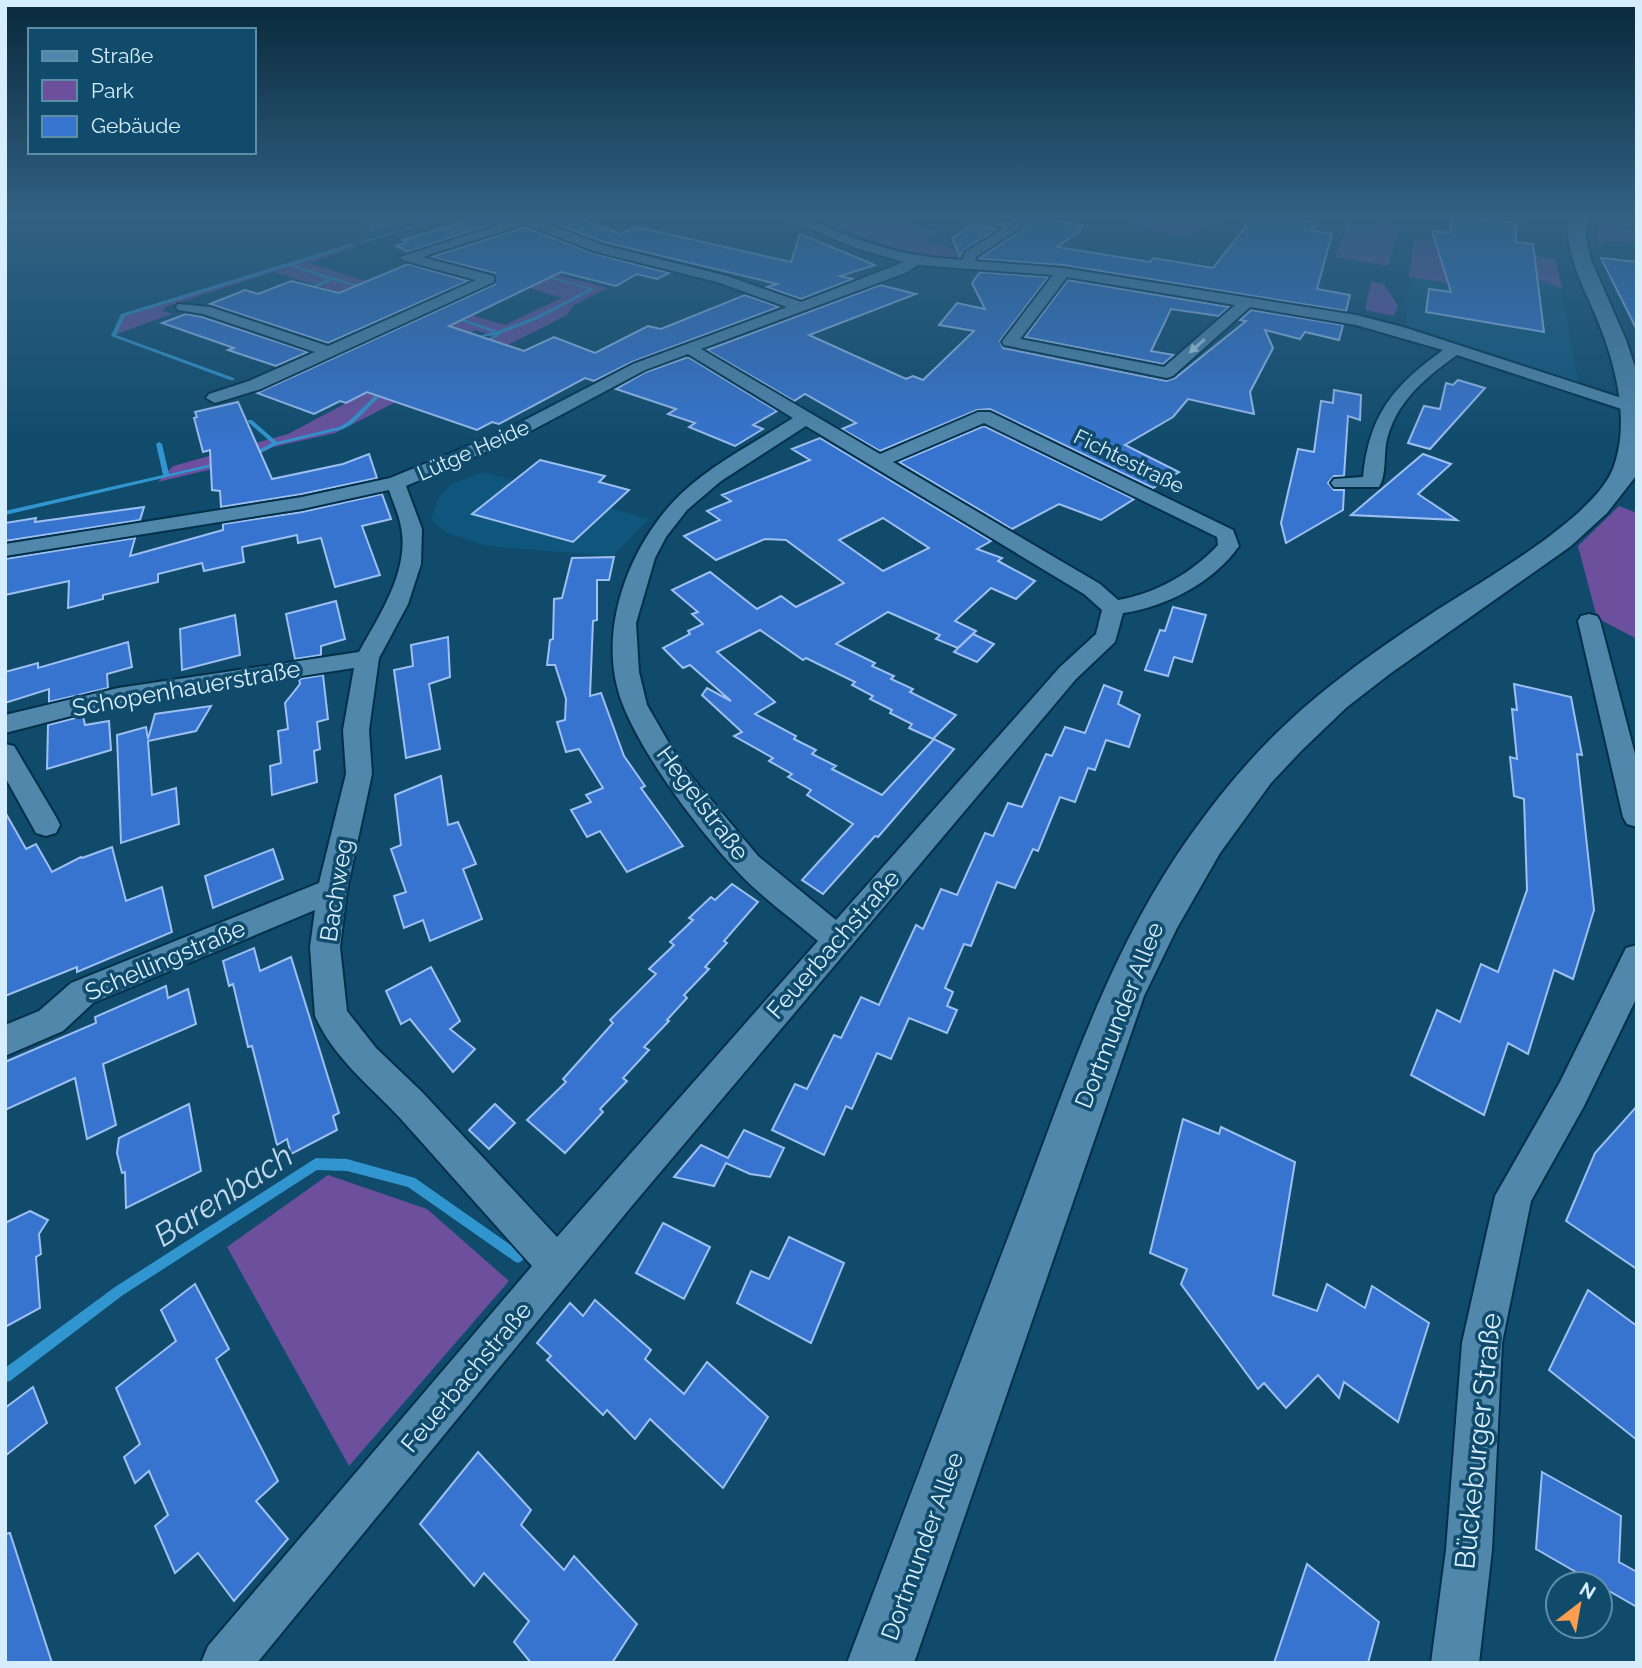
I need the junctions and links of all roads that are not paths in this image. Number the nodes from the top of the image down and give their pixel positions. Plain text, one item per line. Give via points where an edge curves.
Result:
1 (458, 293) edge
2 (761, 293) edge
3 (839, 293) edge
4 (1047, 293) edge
5 (1196, 293) edge
6 (1595, 293) edge
7 (1248, 301) junction
8 (183, 307) dead end
9 (801, 307) junction
10 (688, 348) junction
11 (1454, 349) junction
12 (327, 351) junction
13 (215, 398) dead end
14 (1635, 408) edge
15 (804, 419) junction
16 (878, 462) junction
17 (396, 483) junction
18 (1341, 483) dead end
19 (5, 550) edge
20 (1113, 608) junction
21 (1589, 621) dead end
22 (367, 658) junction
23 (5, 724) edge
24 (5, 753) edge
25 (1637, 817) edge
26 (46, 825) dead end
27 (332, 890) junction
28 (836, 938) junction
29 (1637, 958) edge
30 (5, 1041) edge
31 (558, 1266) junction
32 (225, 1663) edge
33 (880, 1663) edge
34 (1455, 1663) edge

1 - 12 street
2 - 9 street
3 - 9 street, Lütge Heide
7 -> 4 street via 1167,373 1010,342
5 - 7 street
6 - 14 main road, Dortmunder Allee via 1623,355
7 - 11 street via 1356,320
8 - 12 street via 205,310
9 - 10 street, Lütge Heide
10 - 15 street
10 - 17 street, Lütge Heide via 639,367 506,437
11 - 14 street
11 - 18 street via 1412,380 1391,405 1378,431 1372,483
12 - 13 street
14 - 33 main road, Dortmunder Allee via 1628,464 1606,498 1545,555 1438,624 1322,710 1218,823 1161,914 1122,995
15 - 16 street
15 - 28 street, Hegelstraße via 714,477 680,506 657,535 643,558 625,623 627,672 635,705 672,771 748,863
16 - 20 street via 1081,582
16 - 20 street, Fichtestraße via 984,416 1226,534 1229,545 1208,565 1151,601
17 - 19 street, Lütge Heide via 251,512
17 - 22 street, Bachweg via 412,529 410,564 397,604
20 - 28 street, Feuerbachstraße via 1107,637 1068,673
21 - 25 street
22 - 23 street, Schopenhauerstraße via 118,696
22 - 27 street, Bachweg via 356,730 359,774
24 - 26 street
27 - 30 street, Schellingstraße via 82,993 51,1021
27 - 31 street, Bachweg via 325,947 331,1016 364,1059
28 - 31 street, Feuerbachstraße
29 - 34 street, Bückeburger Straße via 1572,1094 1514,1196 1482,1343 1469,1550
31 - 32 street, Feuerbachstraße

